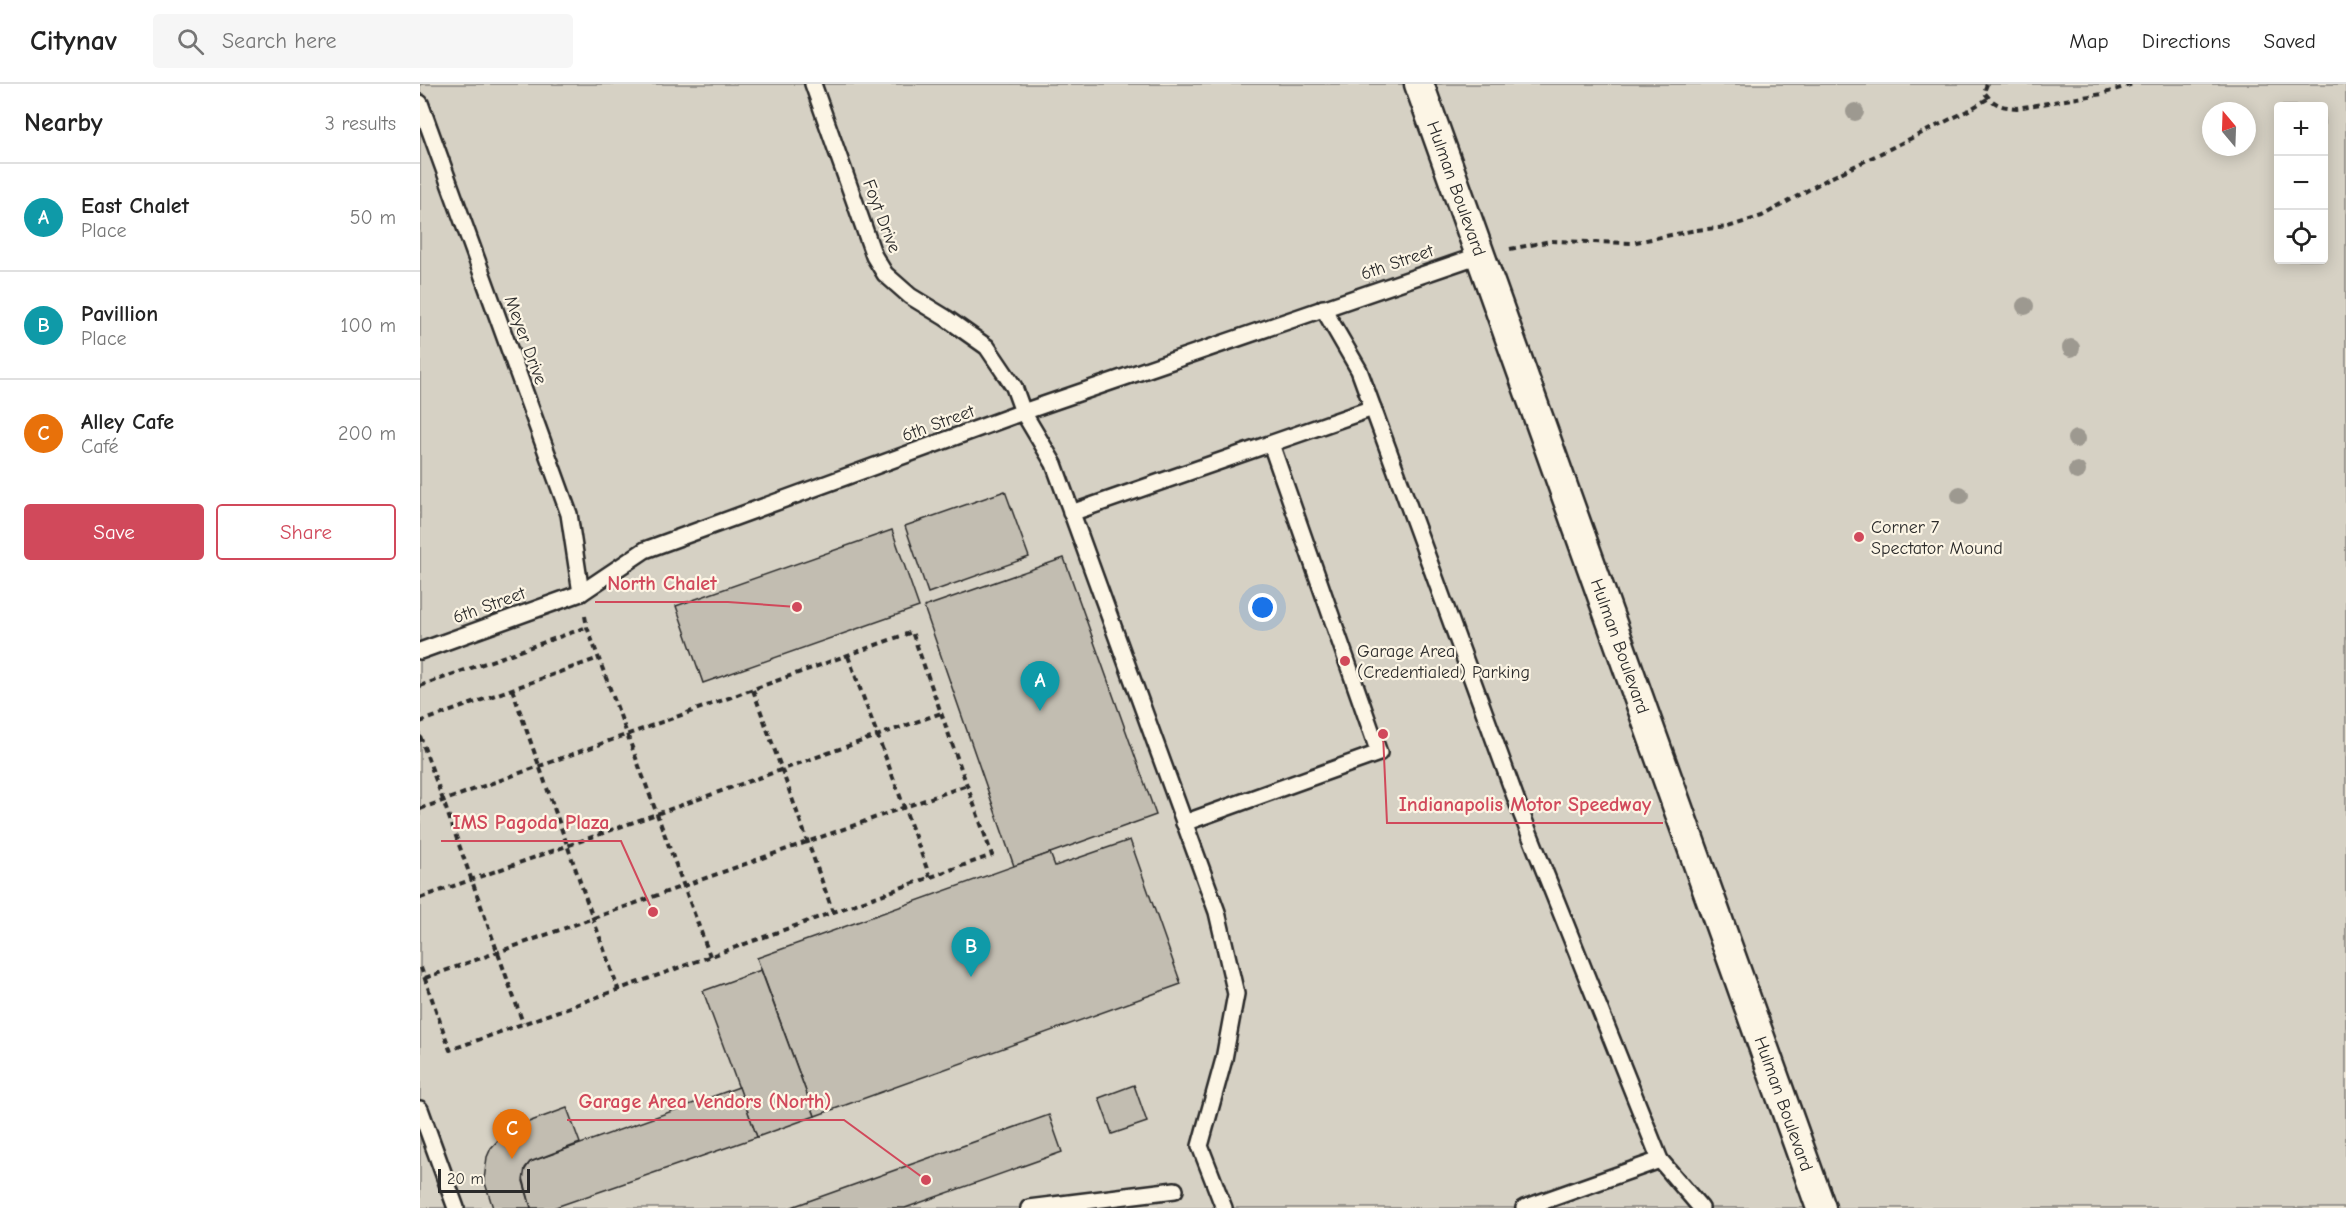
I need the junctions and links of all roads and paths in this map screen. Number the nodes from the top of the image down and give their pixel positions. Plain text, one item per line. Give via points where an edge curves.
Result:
1 (813, 84) edge
2 (1419, 84) edge
3 (1987, 84) edge
4 (2133, 84) edge
5 (1989, 98) junction
6 (420, 103) edge
7 (1480, 255) junction
8 (1323, 308) junction
9 (1373, 408) junction
10 (1023, 412) junction
11 (1270, 444) junction
12 (1071, 513) junction
13 (581, 593) junction
14 (587, 627) junction
15 (420, 651) edge
16 (848, 656) junction
17 (599, 658) junction
18 (420, 686) edge
19 (512, 689) junction
20 (753, 689) junction
21 (941, 713) junction
22 (420, 722) edge
23 (627, 735) junction
24 (420, 736) edge
25 (878, 736) junction
26 (539, 766) junction
27 (782, 770) junction
28 (967, 785) junction
29 (444, 800) junction
30 (904, 807) junction
31 (420, 809) edge
32 (657, 814) junction
33 (1184, 823) junction
34 (808, 842) junction
35 (567, 846) junction
36 (930, 877) junction
37 (473, 879) junction
38 (684, 886) junction
39 (420, 898) edge
40 (833, 912) junction
41 (593, 918) junction
42 (498, 952) junction
43 (710, 956) junction
44 (420, 965) edge
45 (425, 978) junction
46 (618, 989) junction
47 (524, 1023) junction
48 (420, 1109) edge
49 (1660, 1160) junction
50 (1175, 1190) dead end
51 (1034, 1207) edge
52 (456, 1208) edge
53 (1224, 1208) edge
54 (1524, 1208) edge
55 (1701, 1208) edge
56 (1821, 1208) edge

1 - 10 lane, Foyt Drive via 874,256 885,274 910,296 987,347 1014,387
2 - 7 street, Hulman Boulevard
3 - 5 path via 1984,92
4 - 5 path via 2102,94 2017,108 2002,107
5 - 7 path via 1762,216 1728,227 1631,243 1551,241
6 - 13 lane, Meyer Drive via 569,514
7 - 8 lane, 6th Street
7 - 56 street, Hulman Boulevard
8 - 9 lane via 1359,370
8 - 10 lane, 6th Street
9 - 11 lane
9 - 49 lane via 1520,810
10 - 12 lane, Foyt Drive via 1054,464
10 - 13 lane, 6th Street via 645,550
11 - 12 lane
11 - 33 lane via 1380,753
12 - 33 lane, Foyt Drive
13 - 14 path
13 - 15 lane, 6th Street
14 - 17 path
14 - 18 path
16 - 20 path
16 - 21 path via 912,633
16 - 25 path
17 - 19 path
17 - 23 path
19 - 22 path
19 - 26 path
20 - 23 path
20 - 27 path
21 - 25 path
21 - 28 path
23 - 26 path
23 - 32 path
24 - 29 path
25 - 27 path
25 - 30 path
26 - 29 path
26 - 35 path
27 - 32 path
27 - 34 path
28 - 30 path
28 - 36 path via 992,855
29 - 31 path
29 - 37 path
30 - 34 path
30 - 36 path
32 - 35 path
32 - 38 path
33 - 53 lane, Foyt Drive via 1217,912 1236,994 1224,1059 1200,1146
34 - 38 path
34 - 40 path
35 - 37 path
35 - 41 path
36 - 40 path
37 - 39 path
37 - 42 path
38 - 41 path
38 - 43 path
40 - 43 path
41 - 42 path
41 - 46 path
42 - 45 path
42 - 47 path
43 - 46 path
44 - 45 path
45 - 47 path via 450,1050
46 - 47 path
48 - 52 lane
49 - 54 lane
49 - 55 lane
50 - 51 lane

